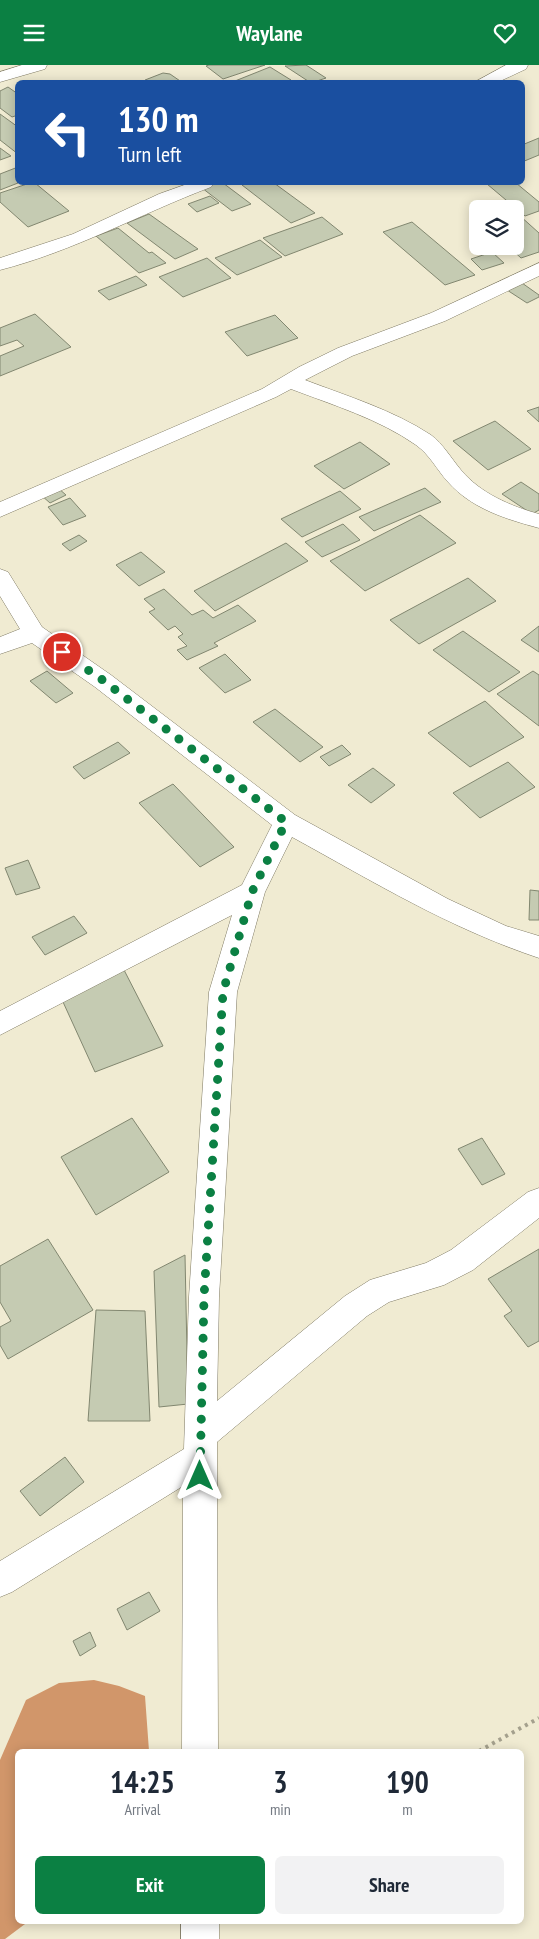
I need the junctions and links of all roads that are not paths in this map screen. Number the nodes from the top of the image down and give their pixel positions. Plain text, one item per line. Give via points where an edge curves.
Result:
1 (39, 65) edge
2 (520, 65) edge
3 (0, 77) edge
4 (487, 80) edge
5 (200, 185) edge
6 (0, 264) edge
7 (539, 269) edge
8 (290, 381) junction
9 (0, 510) edge
10 (539, 521) edge
11 (0, 577) edge
12 (34, 633) junction
13 (0, 647) edge
14 (286, 822) junction
15 (252, 892) junction
16 (539, 947) edge
17 (0, 1024) edge
18 (539, 1201) edge
19 (201, 1446) junction
20 (0, 1580) edge
21 (200, 1749) edge
22 (200, 1924) edge
23 (200, 1939) edge

1 - 3 street
2 - 4 street
5 - 6 street via 80,238
7 - 8 street via 438,317 345,352
8 - 9 street
8 - 10 street via 374,415 420,439 436,449 458,479 474,494
11 - 12 street
12 - 13 street
12 - 14 street via 104,681
14 - 15 street
14 - 16 street via 439,905 497,933
15 - 17 street
15 - 19 street via 223,992 204,1297
18 - 19 street via 462,1261 433,1275 381,1290 356,1306
19 - 20 street
19 - 21 street
22 - 23 street

